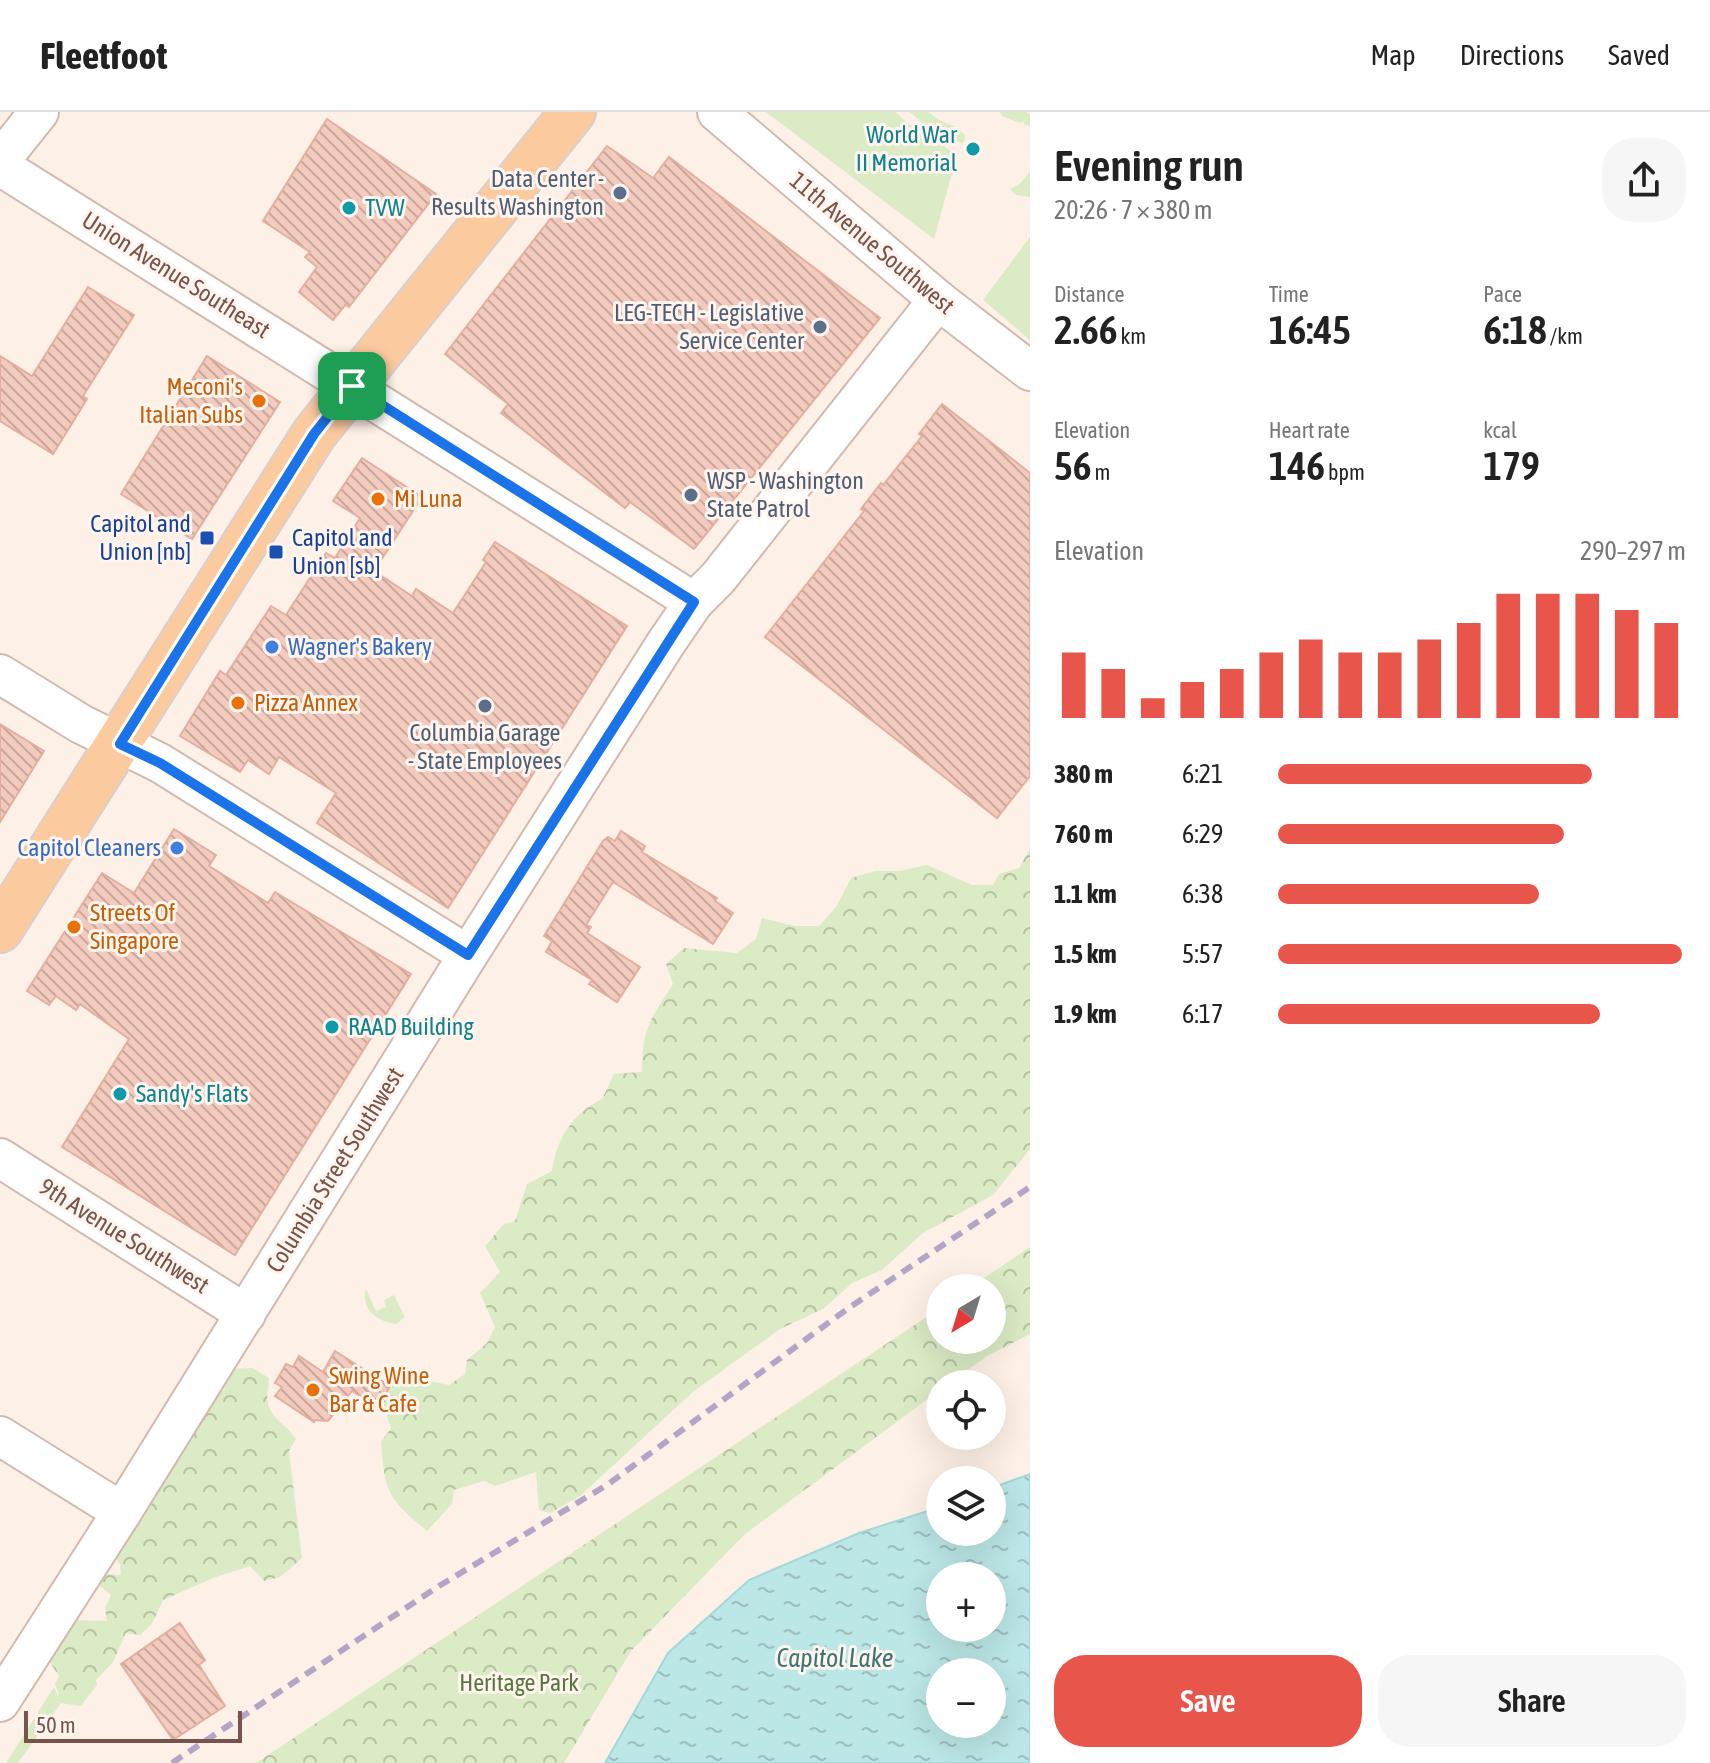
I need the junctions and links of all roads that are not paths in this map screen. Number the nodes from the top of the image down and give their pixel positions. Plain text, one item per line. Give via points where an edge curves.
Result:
1 (39, 112) edge
2 (573, 112) edge
3 (717, 112) edge
4 (0, 163) edge
5 (938, 300) junction
6 (1030, 371) edge
7 (352, 386) junction
8 (694, 602) junction
9 (0, 674) edge
10 (120, 744) junction
11 (0, 930) edge
12 (468, 955) junction
13 (0, 1158) edge
14 (246, 1314) junction
15 (0, 1436) edge
16 (122, 1512) junction
17 (0, 1702) edge

1 - 4 street
2 - 7 main road
3 - 5 street, 11th Avenue Southwest
4 - 7 street, Union Avenue Southeast
5 - 6 street, 11th Avenue Southwest
5 - 8 street, Columbia Street Southwest
7 - 8 street, Union Avenue Southeast
7 - 10 main road via 314,434
8 - 12 street, Columbia Street Southwest
9 - 10 street
10 - 11 main road
10 - 12 street via 160,763
12 - 14 street, Columbia Street Southwest
13 - 14 street, 9th Avenue Southwest
14 - 16 street, Columbia Street Southwest
15 - 16 street
16 - 17 street, Columbia Street Southwest

